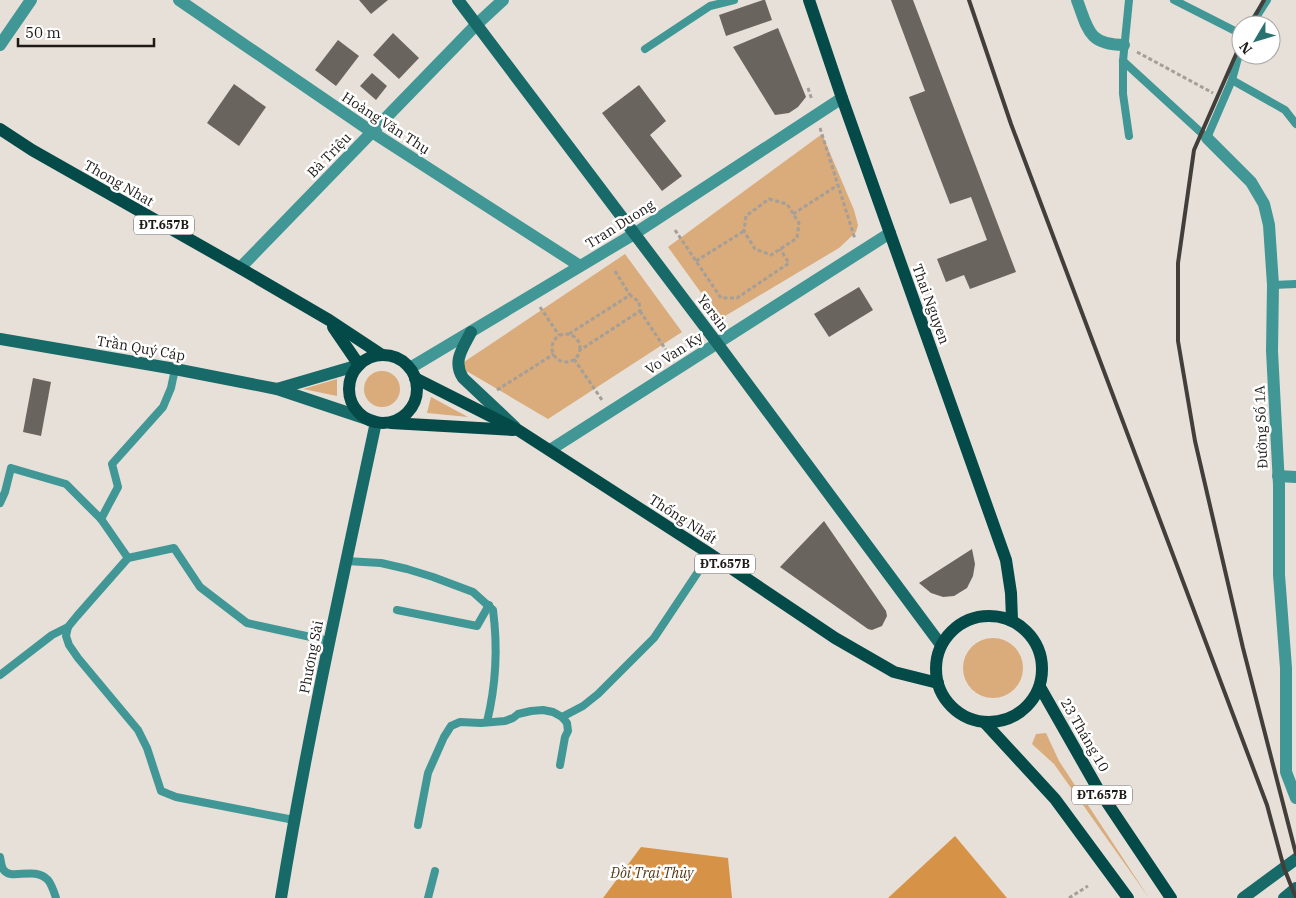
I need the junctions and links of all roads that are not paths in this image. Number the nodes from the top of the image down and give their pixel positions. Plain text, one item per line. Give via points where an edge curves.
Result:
1 (31, 0) edge
2 (179, 0) edge
3 (458, 0) edge
4 (503, 0) edge
5 (734, 0) edge
6 (809, 0) edge
7 (1077, 0) edge
8 (1130, 0) edge
9 (1174, 0) edge
10 (1268, 0) edge
11 (1258, 15) edge
12 (476, 25) junction
13 (1231, 29) edge
14 (1124, 45) junction
15 (0, 46) edge
16 (645, 49) dead end
17 (1123, 61) junction
18 (1236, 65) edge
19 (1232, 80) junction
20 (842, 98) junction
21 (1296, 124) edge
22 (0, 129) edge
23 (372, 132) junction
24 (1129, 136) dead end
25 (1207, 138) junction
26 (890, 233) junction
27 (634, 234) junction
28 (580, 266) junction
29 (240, 268) junction
30 (1296, 284) edge
31 (1273, 285) junction
32 (329, 320) junction
33 (471, 332) junction
34 (0, 339) edge
35 (717, 343) junction
36 (382, 355) junction
37 (359, 365) junction
38 (175, 369) junction
39 (412, 373) junction
40 (277, 389) junction
41 (381, 423) junction
42 (518, 430) junction
43 (550, 450) junction
44 (1278, 476) junction
45 (1296, 477) edge
46 (0, 503) edge
47 (101, 519) junction
48 (710, 554) junction
49 (128, 558) junction
50 (346, 561) junction
51 (488, 605) junction
52 (397, 610) dead end
53 (1012, 620) junction
54 (68, 627) junction
55 (330, 641) junction
56 (941, 645) junction
57 (0, 675) edge
58 (938, 683) junction
59 (1040, 687) junction
60 (562, 717) junction
61 (487, 722) junction
62 (985, 723) junction
63 (560, 766) dead end
64 (1296, 798) edge
65 (294, 820) junction
66 (418, 825) dead end
67 (0, 857) edge
68 (1296, 859) edge
69 (435, 871) dead end
70 (1296, 888) edge
71 (56, 898) edge
72 (281, 898) edge
73 (428, 898) edge
74 (1128, 898) edge
75 (1171, 898) edge
76 (1243, 898) edge
77 (1284, 898) edge

1 - 15 street
2 - 23 street, Hoàng Văn Thụ
3 - 12 street, Yersin
4 - 12 street, Bà Triệu
5 - 16 lane via 710,6
6 - 20 main road, Thai Nguyen
7 - 14 street via 1088,31 1096,40
8 - 14 lane
9 - 13 lane
10 - 11 lane
12 - 23 street, Bà Triệu
12 - 27 street, Yersin
14 - 17 lane
17 - 24 lane via 1123,94
17 - 25 lane
18 - 19 lane
19 - 21 lane via 1285,110
19 - 25 lane
20 - 26 main road, Thai Nguyen
20 - 27 street, Tran Duong
22 - 29 main road, Thong Nhat / ĐT.657B
23 - 28 street, Hoàng Văn Thụ
23 - 29 street, Bà Triệu
25 - 31 street, Đường Số 1A via 1251,182 1264,204 1269,225
26 - 35 street, Vo Van Ky
26 - 53 main road, Thai Nguyen via 1006,560
27 - 28 street, Tran Duong
27 - 35 street, Yersin
28 - 33 street, Tran Duong
29 - 32 main road, Thong Nhat / ĐT.657B
30 - 31 lane
31 - 44 street, Đường Số 1A via 1272,351
32 - 36 main road, Thong Nhat / ĐT.657B
32 - 37 main road, Thong Nhat / ĐT.657B
33 - 39 street, Tran Duong
33 - 42 street via 457,362 458,370
34 - 38 street, Trần Quý Cáp
35 - 43 street, Vo Van Ky
35 - 56 street, Yersin
36 - 37 main road via 373,356
36 - 39 main road, Thống Nhất / ĐT.657B via 402,361
37 - 40 street, Trần Quý Cáp
37 - 41 main road, Thống Nhất / ĐT.657B via 350,382 351,401 367,420
38 - 40 street, Trần Quý Cáp
38 - 47 lane via 163,407 112,464 118,487
39 - 41 main road via 416,394 411,408 394,421
39 - 42 main road, Thống Nhất / ĐT.657B
40 - 41 street, Trần Quý Cáp
41 - 42 main road, Thống Nhất / ĐT.657B
41 - 50 street, Phương Sài
42 - 43 main road, Thống Nhất / ĐT.657B
43 - 48 main road, Thống Nhất / ĐT.657B
44 - 45 street
44 - 64 street, Đường Số 1A via 1279,575 1287,697 1286,772
46 - 47 lane via 11,468 66,484
47 - 49 lane
48 - 58 main road, Thống Nhất / ĐT.657B via 835,638 894,672
48 - 60 lane via 654,638 598,694
49 - 54 lane
49 - 55 lane via 174,548 200,587 247,623
50 - 51 lane via 408,569 473,592
50 - 55 street, Phương Sài
51 - 52 lane via 477,626
51 - 61 lane via 493,610 496,641
53 - 56 main road, ĐT.657B via 990,615 967,620 948,634
53 - 59 main road, ĐT.657B via 1037,645 1043,666
54 - 57 lane via 52,635
54 - 65 lane via 69,645 138,730 161,791 176,797
55 - 65 street, Phương Sài
56 - 58 main road, ĐT.657B via 936,670
58 - 62 main road, ĐT.657B via 950,706 972,720
59 - 62 main road, ĐT.657B via 1021,713 1010,719
59 - 75 main road, 23 Tháng 10 / ĐT.657B via 1098,789
60 - 61 lane via 544,710 518,714 505,721
60 - 63 lane via 568,731
61 - 66 lane via 460,722 451,726 428,774
62 - 74 main road, ĐT.657B via 1055,799
65 - 72 street, Phương Sài
67 - 71 lane via 6,873 41,874 52,886
68 - 76 street
69 - 73 lane
70 - 77 street

